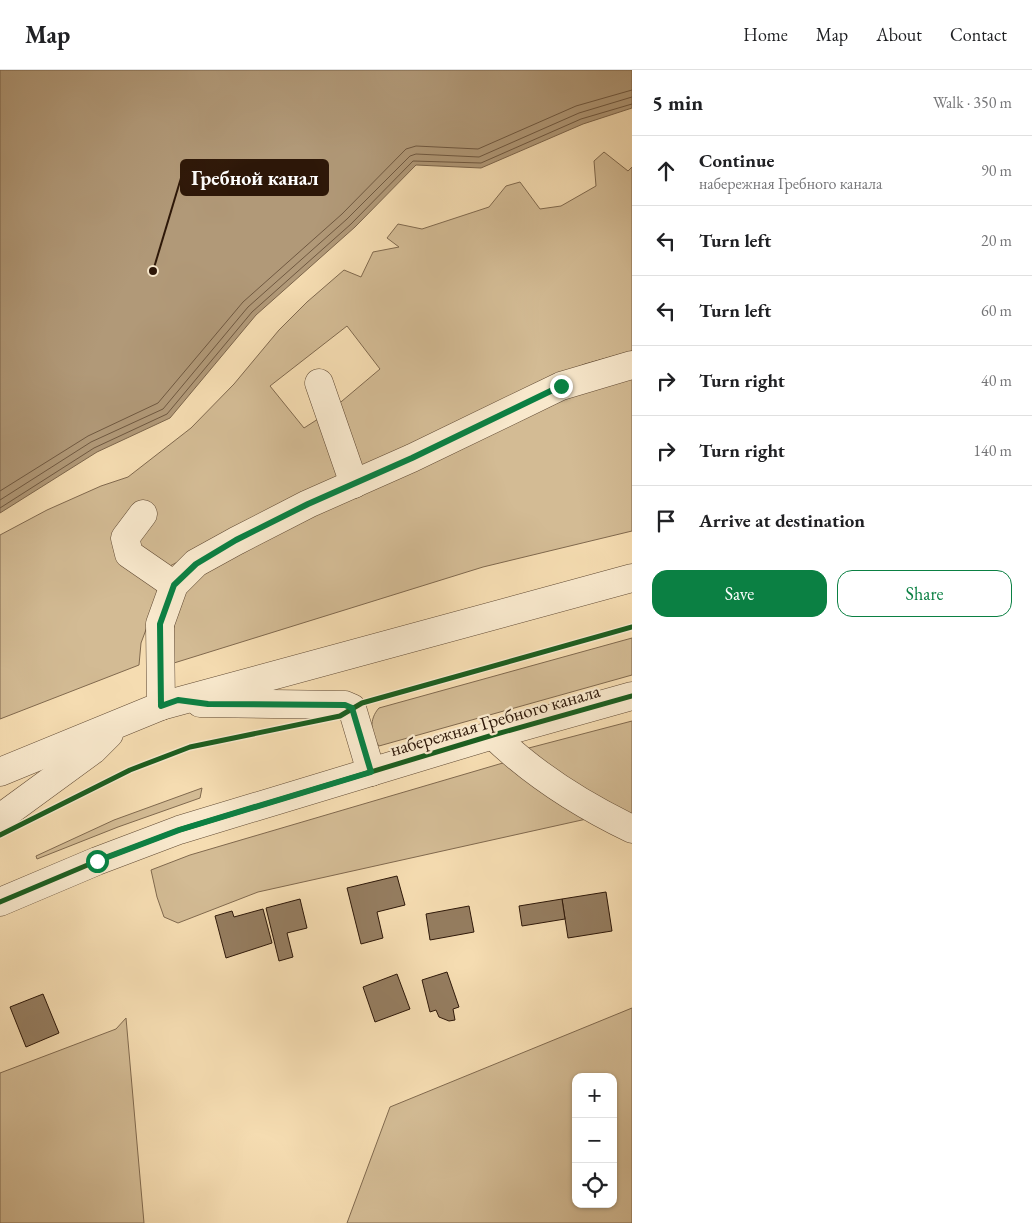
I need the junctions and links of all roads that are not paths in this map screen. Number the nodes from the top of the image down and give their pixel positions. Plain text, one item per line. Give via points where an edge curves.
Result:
1 (632, 365) edge
2 (319, 383) dead end
3 (354, 484) junction
4 (143, 514) dead end
5 (632, 578) edge
6 (174, 585) junction
7 (632, 696) edge
8 (170, 703) junction
9 (123, 721) junction
10 (493, 735) junction
11 (0, 772) edge
12 (371, 772) junction
13 (0, 818) edge
14 (632, 829) edge
15 (0, 902) edge

1 - 3 street via 561,386
2 - 3 street
3 - 6 street via 236,540 196,564
4 - 6 street via 125,538 129,554
5 - 8 street
6 - 8 street via 160,624
7 - 10 street, набережная Гребного канала
8 - 9 street
8 - 12 street via 345,705 352,708
9 - 11 street
9 - 13 street via 93,750
10 - 12 street, набережная Гребного канала
10 - 14 street via 515,756 597,812
12 - 15 street, набережная Гребного канала via 179,830

